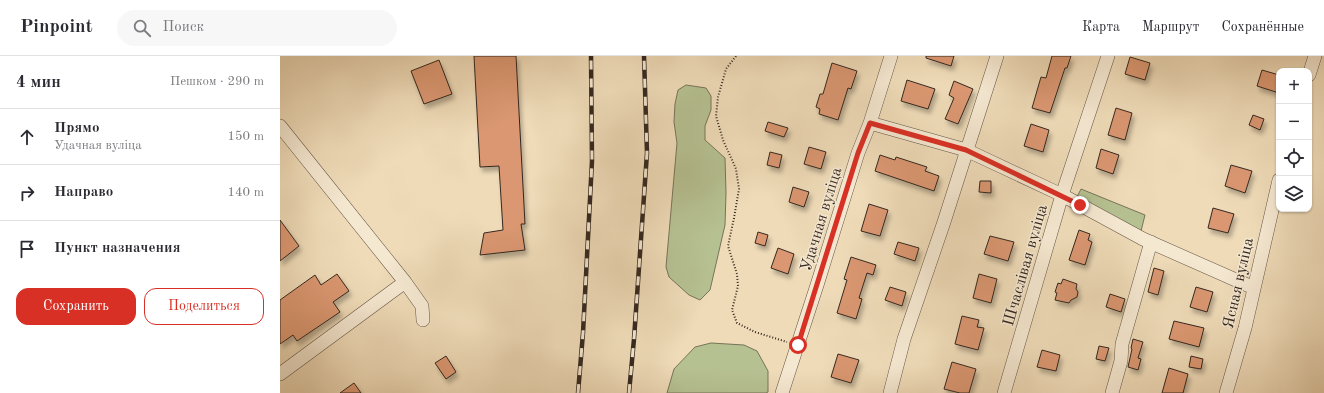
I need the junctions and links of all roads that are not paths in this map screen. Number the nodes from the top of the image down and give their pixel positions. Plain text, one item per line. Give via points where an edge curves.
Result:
1 (891, 56) edge
2 (997, 56) edge
3 (1108, 56) edge
4 (1315, 56) edge
5 (1311, 68) edge
6 (870, 123) junction
7 (280, 126) edge
8 (966, 150) junction
9 (1276, 193) edge
10 (1062, 195) junction
11 (1151, 242) junction
12 (406, 282) junction
13 (1254, 288) junction
14 (423, 320) dead end
15 (280, 374) edge
16 (782, 393) edge
17 (890, 393) edge
18 (1004, 393) edge
19 (1112, 393) edge
20 (1226, 393) edge

1 - 6 street, Удачная вуліца
2 - 8 street
3 - 10 street, Шчаслівая вуліца
4 - 5 street
6 - 8 street
6 - 16 street, Удачная вуліца via 858,153
7 - 12 street
8 - 10 street
8 - 17 street via 904,339
9 - 13 street, Ясная вуліца
10 - 11 street
10 - 18 street, Шчаслівая вуліца
11 - 13 street
11 - 19 street via 1122,344 1121,361
12 - 14 street via 422,306
12 - 15 street
13 - 20 street, Ясная вуліца

